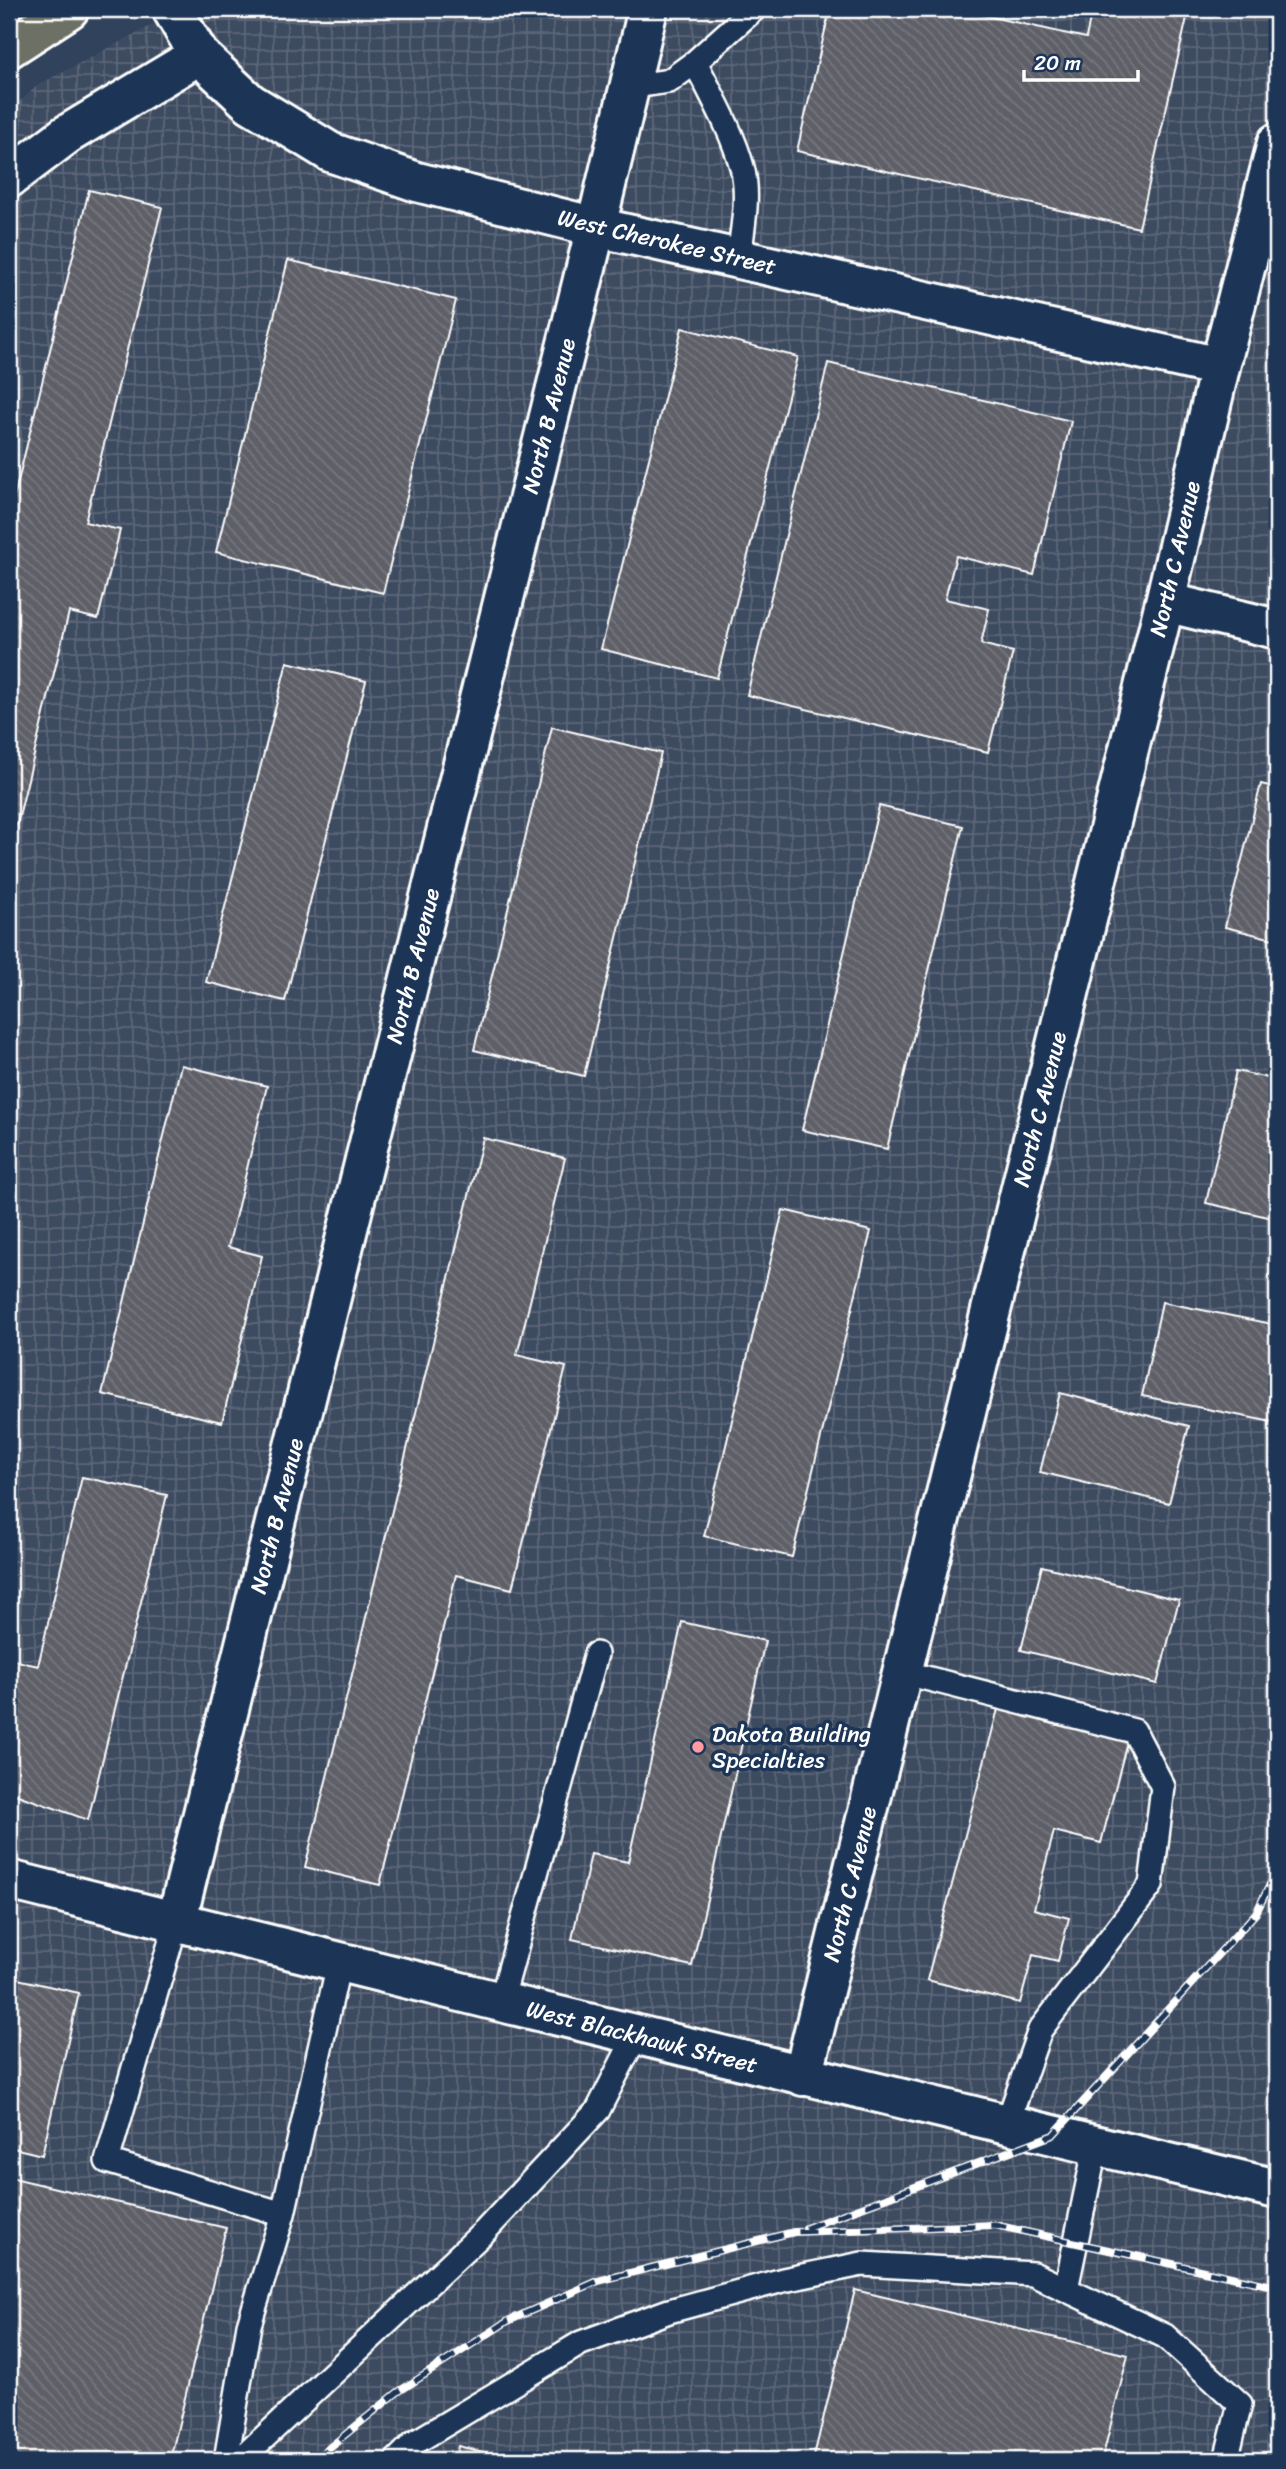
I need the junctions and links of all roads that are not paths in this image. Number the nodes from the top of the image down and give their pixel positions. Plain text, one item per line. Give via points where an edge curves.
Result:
1 (69, 9) edge
2 (172, 9) edge
3 (648, 9) edge
4 (754, 9) edge
5 (9, 48) edge
6 (199, 55) junction
7 (695, 62) junction
8 (629, 87) junction
9 (1277, 143) edge
10 (9, 177) edge
11 (596, 227) junction
12 (1266, 230) edge
13 (739, 259) junction
14 (1220, 367) junction
15 (1165, 602) junction
16 (1277, 629) edge
17 (596, 1654) dead end
18 (902, 1671) junction
19 (9, 1880) edge
20 (176, 1923) junction
21 (339, 1963) junction
22 (501, 2002) junction
23 (636, 2035) junction
24 (803, 2076) junction
25 (1007, 2124) junction
26 (1096, 2146) junction
27 (1275, 2179) edge
28 (283, 2214) junction
29 (1066, 2289) junction
30 (226, 2460) edge
31 (240, 2460) edge
32 (397, 2460) edge
33 (1226, 2460) edge

1 - 5 highway
2 - 6 street, West Cherokee Street
3 - 8 street, North B Avenue
4 - 7 lane
6 - 10 street via 66,135
6 - 11 street, West Cherokee Street via 250,103 330,152 417,182
7 - 8 lane via 669,81
7 - 13 lane via 742,168 745,197
8 - 11 street, North B Avenue
9 - 12 street, North C Avenue
11 - 13 street, West Cherokee Street
11 - 20 street, North B Avenue
12 - 14 street, North C Avenue
13 - 14 street, West Cherokee Street
14 - 15 street, North C Avenue
15 - 16 street
15 - 18 street, North C Avenue
17 - 22 lane
18 - 24 street, North C Avenue
18 - 25 lane via 1134,1731 1163,1787 1151,1885 1040,2030
19 - 20 street, West Blackhawk Street
20 - 21 street, West Blackhawk Street
20 - 28 lane via 107,2161
21 - 22 street, West Blackhawk Street
21 - 28 lane
22 - 23 street, West Blackhawk Street
23 - 24 street, West Blackhawk Street
23 - 31 lane via 598,2110 484,2232
24 - 25 street, West Blackhawk Street
25 - 26 street, West Blackhawk Street
26 - 27 street, West Blackhawk Street
26 - 29 lane
28 - 30 lane via 249,2325
29 - 32 lane via 1033,2274 862,2264 783,2280 669,2311 581,2343 414,2443
29 - 33 lane via 1165,2336 1240,2404

